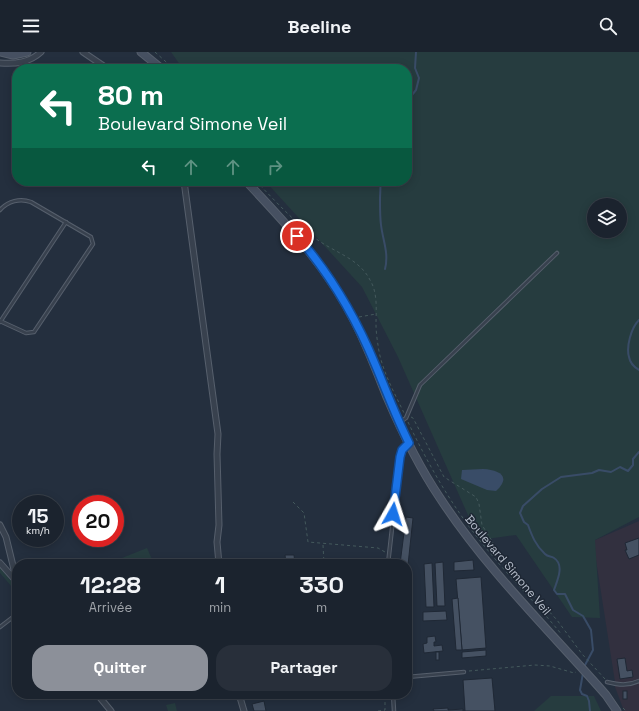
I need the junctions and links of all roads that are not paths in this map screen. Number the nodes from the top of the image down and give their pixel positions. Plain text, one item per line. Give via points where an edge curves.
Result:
1 (0, 52) edge
2 (27, 52) edge
3 (41, 52) edge
4 (83, 52) edge
5 (141, 52) edge
6 (0, 63) edge
7 (101, 64) edge
8 (156, 64) edge
9 (185, 186) edge
10 (251, 186) edge
11 (0, 210) edge
12 (66, 222) junction
13 (557, 253) dead end
14 (0, 321) edge
15 (399, 423) junction
16 (409, 443) junction
17 (0, 525) edge
18 (219, 559) edge
19 (388, 559) edge
20 (12, 562) edge
21 (0, 563) edge
22 (12, 576) edge
23 (12, 618) edge
24 (0, 627) edge
25 (464, 672) road end
26 (412, 677) edge
27 (639, 681) edge
28 (607, 682) road end
29 (102, 699) edge
30 (240, 699) edge
31 (393, 699) edge
32 (619, 709) edge
33 (111, 711) edge
34 (244, 711) edge
35 (394, 711) edge

1 - 2 main road via 13,56
3 - 6 street via 29,61 15,64
4 - 7 street
5 - 8 main road
9 - 18 street via 218,434
10 - 15 main road, Boulevard Simone Veil via 306,246 331,281 375,364
11 - 12 lane via 11,202 23,199
12 - 14 lane
12 - 14 lane via 91,237 93,244 34,332 26,333
13 - 15 lane via 420,385 406,418
15 - 16 main road, Boulevard Simone Veil
16 - 19 lane via 402,450 400,457
16 - 32 main road, Boulevard Simone Veil via 440,498 476,548
17 - 20 street
21 - 22 street
23 - 24 lane
25 - 26 lane
27 - 28 lane via 630,685
29 - 33 street
30 - 34 street
31 - 35 lane

